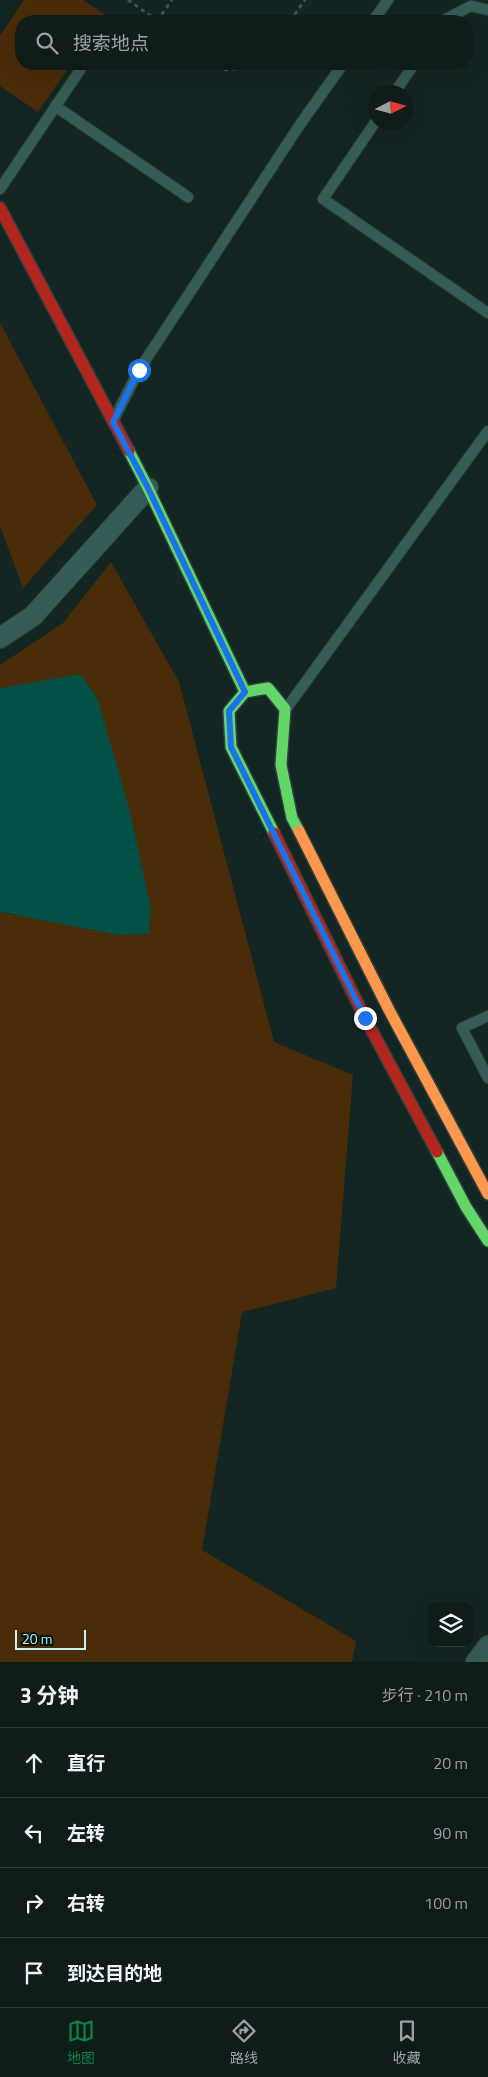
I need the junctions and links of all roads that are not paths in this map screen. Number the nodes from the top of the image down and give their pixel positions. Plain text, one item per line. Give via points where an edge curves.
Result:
1 (388, 0) edge
2 (488, 10) edge
3 (377, 15) edge
4 (454, 15) edge
5 (80, 70) edge
6 (339, 70) edge
7 (410, 70) edge
8 (400, 85) edge
9 (55, 106) junction
10 (370, 130) edge
11 (0, 189) edge
12 (188, 197) dead end
13 (0, 208) edge
14 (488, 313) edge
15 (113, 422) junction
16 (488, 431) edge
17 (148, 488) junction
18 (0, 638) edge
19 (245, 692) junction
20 (285, 710) junction
21 (488, 1016) edge
22 (488, 1078) edge
23 (488, 1194) edge
24 (488, 1241) edge
25 (488, 1646) edge
26 (476, 1662) edge

1 - 3 lane
2 - 4 lane via 471,6
5 - 9 lane
6 - 15 lane via 139,370
7 - 8 lane
9 - 11 lane
9 - 12 lane
10 - 14 lane via 323,199
13 - 15 street
15 - 17 street
16 - 20 lane
17 - 18 street via 33,616
17 - 19 street
19 - 20 street via 268,688
19 - 24 street via 229,711 231,747 365,1018 466,1207
20 - 23 street via 280,765 292,818 389,1010
21 - 22 lane via 462,1028
25 - 26 street

